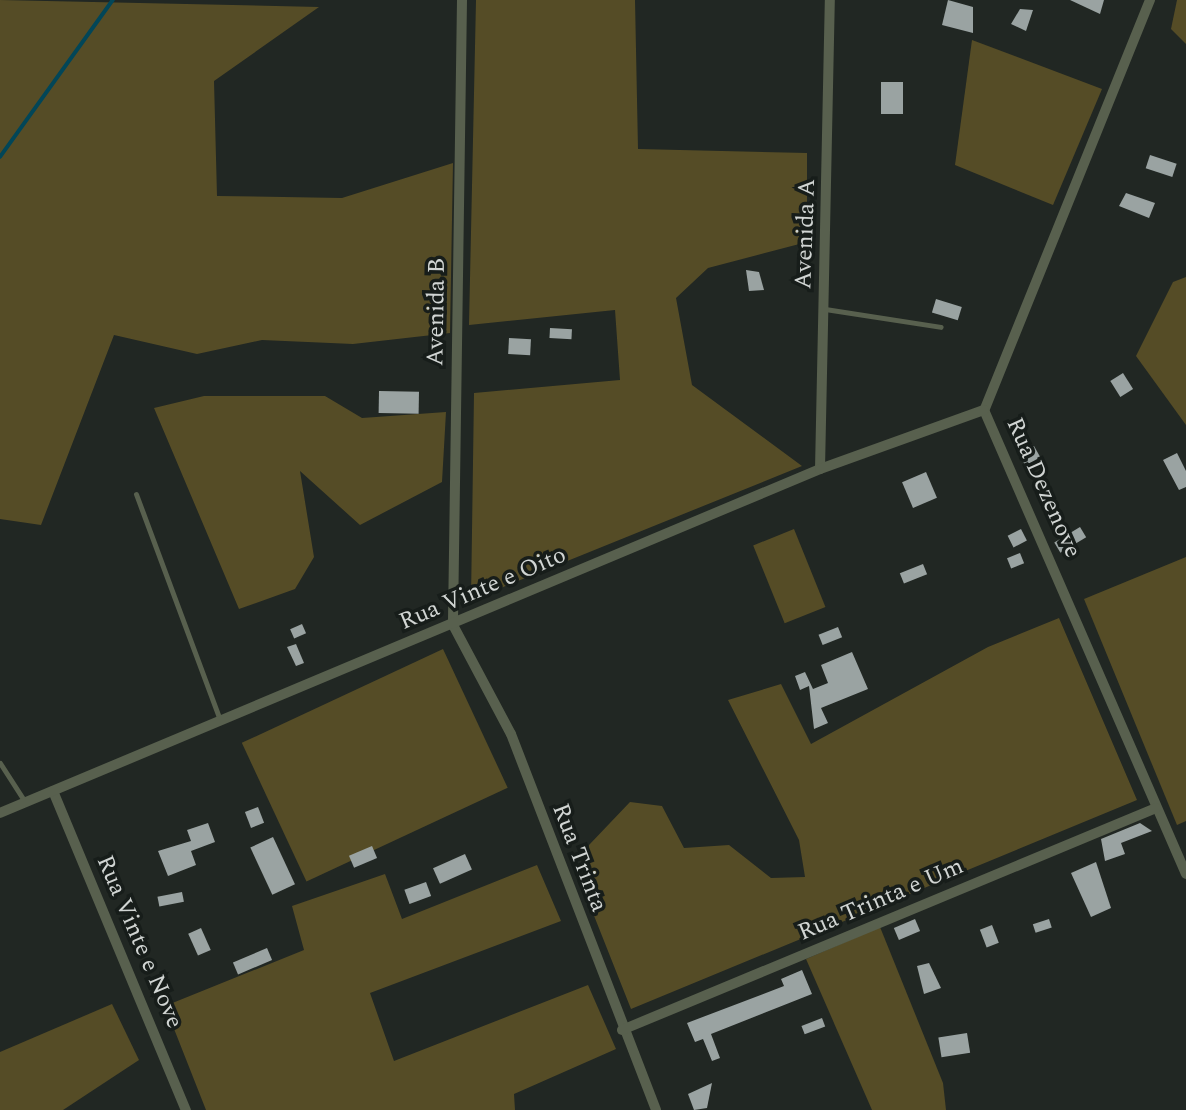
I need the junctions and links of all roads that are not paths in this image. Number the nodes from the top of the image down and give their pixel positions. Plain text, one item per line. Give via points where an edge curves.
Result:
1 (462, 0) edge
2 (830, 0) edge
3 (1150, 0) edge
4 (825, 309) junction
5 (940, 327) dead end
6 (984, 410) junction
7 (820, 469) junction
8 (136, 495) dead end
9 (453, 625) junction
10 (221, 722) junction
11 (0, 763) edge
12 (53, 791) junction
13 (25, 802) junction
14 (1156, 808) junction
15 (0, 813) edge
16 (1186, 874) edge
17 (622, 1030) junction
18 (186, 1110) edge
19 (656, 1110) edge

1 - 9 street, Avenida B
2 - 4 street, Avenida A
3 - 6 street, Rua Dezenove
4 - 5 lane
4 - 7 street, Avenida A
6 - 7 street, Rua Vinte e Oito
6 - 14 street, Rua Dezenove
7 - 9 street, Rua Vinte e Oito
8 - 10 lane
9 - 10 street, Rua Vinte e Oito
9 - 17 street, Rua Trinta via 511,734
10 - 12 street, Rua Vinte e Oito
11 - 13 lane
12 - 13 street, Rua Vinte e Oito
12 - 18 street, Rua Vinte e Nove
13 - 15 street, Rua Vinte e Oito
14 - 16 street, Rua Dezenove
14 - 17 street, Rua Trinta e Um
17 - 19 street, Rua Trinta

